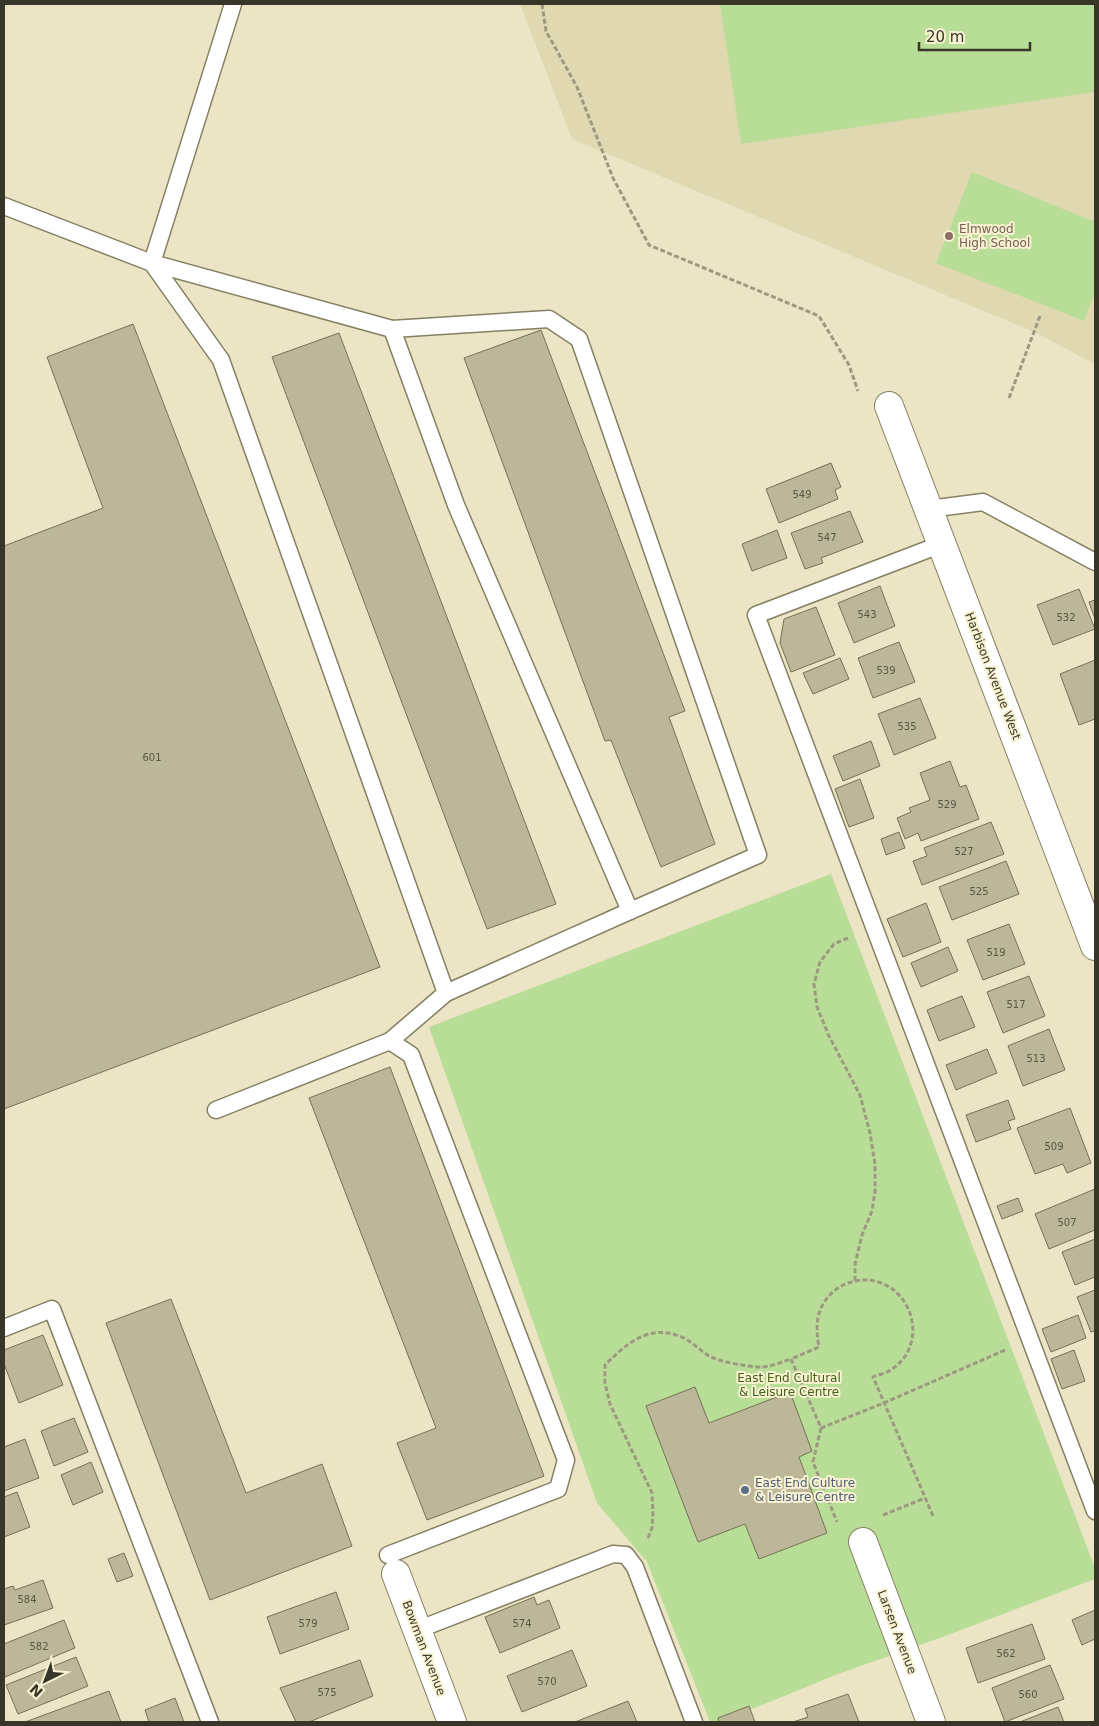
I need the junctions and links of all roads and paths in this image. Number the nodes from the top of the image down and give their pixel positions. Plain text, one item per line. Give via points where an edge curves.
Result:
1 (233, 4) edge
2 (542, 4) edge
3 (4, 206) edge
4 (152, 263) junction
5 (1040, 316) dead end
6 (392, 329) junction
7 (859, 393) dead end
8 (1009, 398) dead end
9 (889, 406) dead end
10 (929, 510) junction
11 (942, 544) junction
12 (1095, 562) edge
13 (630, 912) junction
14 (874, 926) junction
15 (1095, 946) edge
16 (446, 993) junction
17 (390, 1041) junction
18 (216, 1110) dead end
19 (854, 1281) junction
20 (4, 1328) edge
21 (1030, 1339) junction
22 (791, 1359) junction
23 (884, 1403) junction
24 (821, 1428) junction
25 (1095, 1511) edge
26 (933, 1516) dead end
27 (837, 1524) dead end
28 (863, 1542) dead end
29 (392, 1564) joint
30 (635, 1567) junction
31 (417, 1630) junction
32 (210, 1722) edge
33 (452, 1722) edge
34 (694, 1722) edge
35 (931, 1722) edge

1 - 4 lane
2 - 7 path via 546,31 577,87 613,178 649,245 818,316 848,365
3 - 4 lane
4 - 6 lane
4 - 16 lane via 221,360
5 - 8 path
6 - 13 lane via 456,505
6 - 13 lane via 549,319 579,338 758,855
9 - 10 street, Harbison Avenue West
10 - 11 street, Harbison Avenue West
10 - 12 lane via 983,502
11 - 14 lane via 756,615
11 - 15 street, Harbison Avenue West
13 - 16 lane
14 - 19 path via 834,944 820,962 814,984 818,1007 829,1036 860,1096 875,1164 872,1211 862,1235
14 - 21 lane
16 - 17 lane
17 - 18 lane
17 - 29 lane via 411,1055 566,1460 558,1489
19 - 22 path via 839,1287 826,1298 818,1313 819,1347
19 - 23 path via 872,1280 886,1285 899,1294 913,1320 913,1336 900,1363 873,1377
20 - 32 lane via 52,1309
21 - 23 path
21 - 25 lane
22 - 24 path
22 - 30 path via 761,1367 736,1364 712,1357 680,1336 660,1331 640,1337 605,1365 610,1404 652,1493 652,1528
23 - 24 path
23 - 26 path
24 - 27 path via 813,1462
28 - 35 street, Larsen Avenue
29 - 31 street, Bowman Avenue
30 - 31 lane via 626,1555 614,1554
30 - 34 lane
31 - 33 street, Bowman Avenue

